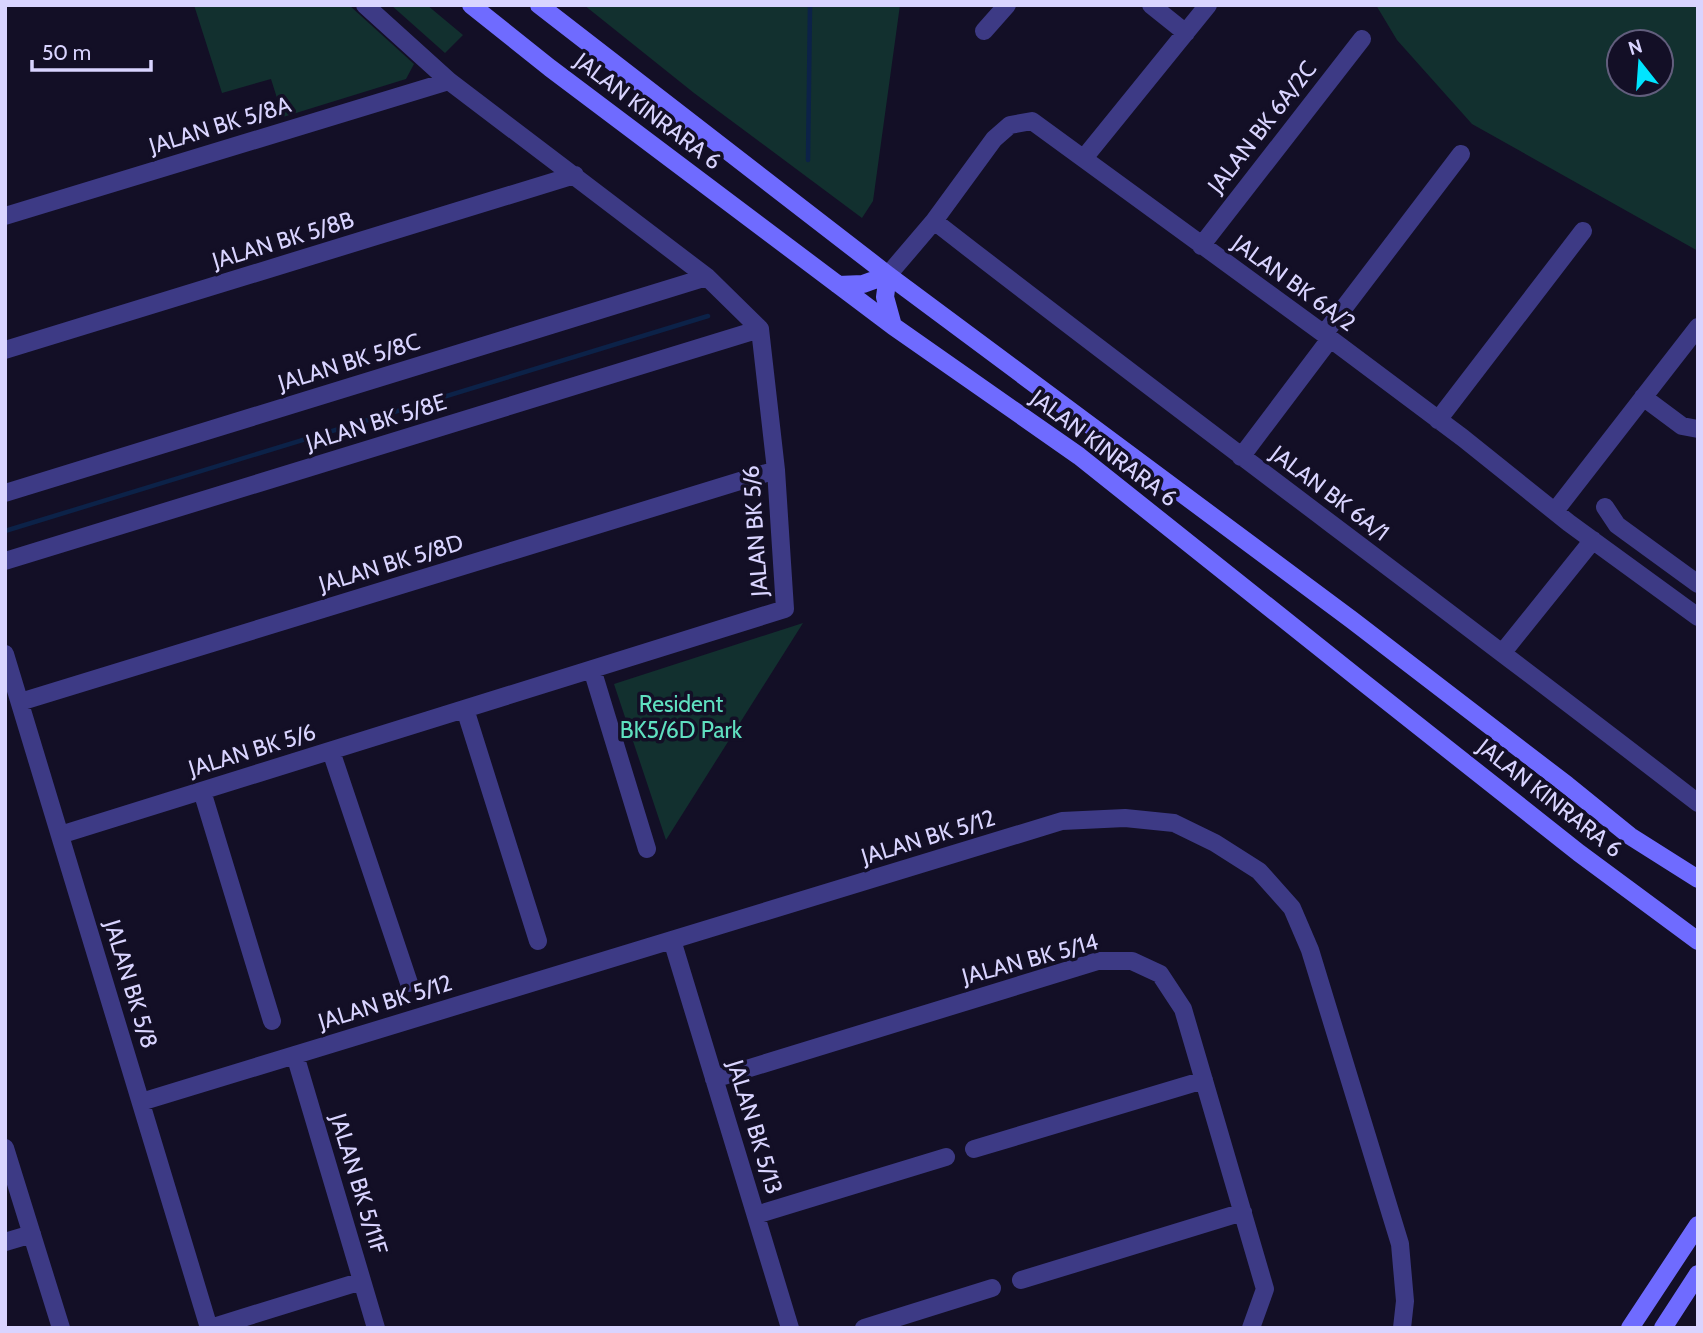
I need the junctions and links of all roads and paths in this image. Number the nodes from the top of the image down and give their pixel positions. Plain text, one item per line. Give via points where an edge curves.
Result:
1 (365, 5) edge
2 (471, 5) edge
3 (539, 5) edge
4 (1007, 5) edge
5 (1151, 5) edge
6 (1208, 5) edge
7 (984, 31) dead end
8 (1186, 33) junction
9 (1362, 39) dead end
10 (449, 80) junction
11 (1461, 154) dead end
12 (1084, 159) junction
13 (575, 175) junction
14 (5, 216) edge
15 (934, 221) junction
16 (1583, 231) dead end
17 (1201, 246) junction
18 (888, 275) junction
19 (707, 277) junction
20 (838, 285) junction
21 (893, 326) junction
22 (1698, 327) edge
23 (761, 329) junction
24 (1327, 336) junction
25 (5, 350) edge
26 (1643, 397) junction
27 (1438, 419) junction
28 (1698, 429) edge
29 (1241, 457) junction
30 (776, 470) junction
31 (5, 493) edge
32 (1605, 507) dead end
33 (1555, 511) junction
34 (1593, 540) junction
35 (5, 561) edge
36 (1698, 584) edge
37 (1698, 617) edge
38 (1503, 652) junction
39 (5, 654) edge
40 (592, 669) junction
41 (20, 702) junction
42 (465, 709) junction
43 (331, 751) junction
44 (202, 791) junction
45 (1698, 803) edge
46 (60, 835) junction
47 (647, 849) dead end
48 (1695, 880) edge
49 (672, 940) junction
50 (538, 941) dead end
51 (1698, 941) edge
52 (410, 983) dead end
53 (272, 1021) dead end
54 (295, 1055) junction
55 (714, 1079) junction
56 (1204, 1080) junction
57 (141, 1102) junction
58 (5, 1148) edge
59 (974, 1149) dead end
60 (946, 1157) dead end
61 (1243, 1212) junction
62 (756, 1215) junction
63 (1698, 1225) edge
64 (32, 1234) junction
65 (5, 1242) edge
66 (1698, 1274) edge
67 (1021, 1280) dead end
68 (362, 1281) junction
69 (992, 1288) dead end
70 (61, 1328) edge
71 (210, 1328) edge
72 (376, 1328) edge
73 (790, 1328) edge
74 (864, 1328) edge
75 (1251, 1328) edge
76 (1402, 1328) edge
77 (1630, 1328) edge
78 (1663, 1328) edge

1 - 10 street
2 - 20 main road, JALAN KINRARA 6
3 - 18 main road, JALAN KINRARA 6
4 - 7 street
5 - 8 street
6 - 8 street
8 - 12 street
9 - 17 street, JALAN BK 6A/2C
10 - 13 street
10 - 14 street, JALAN BK 5/8A
11 - 24 street
12 - 15 street, JALAN BK 6A/2 via 1032,121 1010,125 994,139
12 - 17 street, JALAN BK 6A/2
13 - 19 street
13 - 25 street, JALAN BK 5/8B
15 - 18 street, JALAN BK 6A/2
15 - 29 street, JALAN BK 6A/1
16 - 27 street
17 - 24 street, JALAN BK 6A/2
18 - 20 main road via 863,284
18 - 21 main road via 885,297
18 - 48 main road, JALAN KINRARA 6 via 1352,620 1630,836
19 - 23 street
19 - 31 street, JALAN BK 5/8C
20 - 21 main road, JALAN KINRARA 6
21 - 51 main road, JALAN KINRARA 6 via 1079,456 1495,787
22 - 26 street
23 - 30 street, JALAN BK 5/6
23 - 35 street, JALAN BK 5/8E
24 - 27 street, JALAN BK 6A/2
24 - 29 street
26 - 28 street via 1682,426
26 - 33 street
27 - 33 street, JALAN BK 6A/2
29 - 38 street, JALAN BK 6A/1
30 - 40 street, JALAN BK 5/6 via 785,609
30 - 41 street, JALAN BK 5/8D
32 - 36 street via 1617,525
33 - 34 street, JALAN BK 6A/2
34 - 37 street, JALAN BK 6A/2
34 - 38 street
38 - 45 street, JALAN BK 6A/1
39 - 41 street, JALAN BK 5/8
40 - 42 street, JALAN BK 5/6
40 - 47 street
41 - 46 street, JALAN BK 5/8
42 - 43 street, JALAN BK 5/6
42 - 50 street
43 - 44 street, JALAN BK 5/6
43 - 52 street
44 - 46 street, JALAN BK 5/6
44 - 53 street
46 - 57 street, JALAN BK 5/8
49 - 54 street, JALAN BK 5/12
49 - 55 street, JALAN BK 5/13
49 - 76 street, JALAN BK 5/12 via 1062,821 1125,818 1174,823 1215,843 1259,871 1292,908 1310,950 1400,1244 1405,1301
54 - 57 street, JALAN BK 5/12
54 - 68 street, JALAN BK 5/11F
55 - 56 street, JALAN BK 5/14 via 1098,961 1132,961 1160,974 1183,1009
55 - 62 street, JALAN BK 5/13
56 - 59 street
56 - 61 street, JALAN BK 5/14
57 - 71 street, JALAN BK 5/8
58 - 64 street
60 - 62 street
61 - 67 street
61 - 75 street, JALAN BK 5/14 via 1265,1289
62 - 73 street, JALAN BK 5/13
63 - 77 main road
64 - 65 street
64 - 70 street
66 - 78 main road
68 - 71 street
68 - 72 street, JALAN BK 5/11F
69 - 74 street

